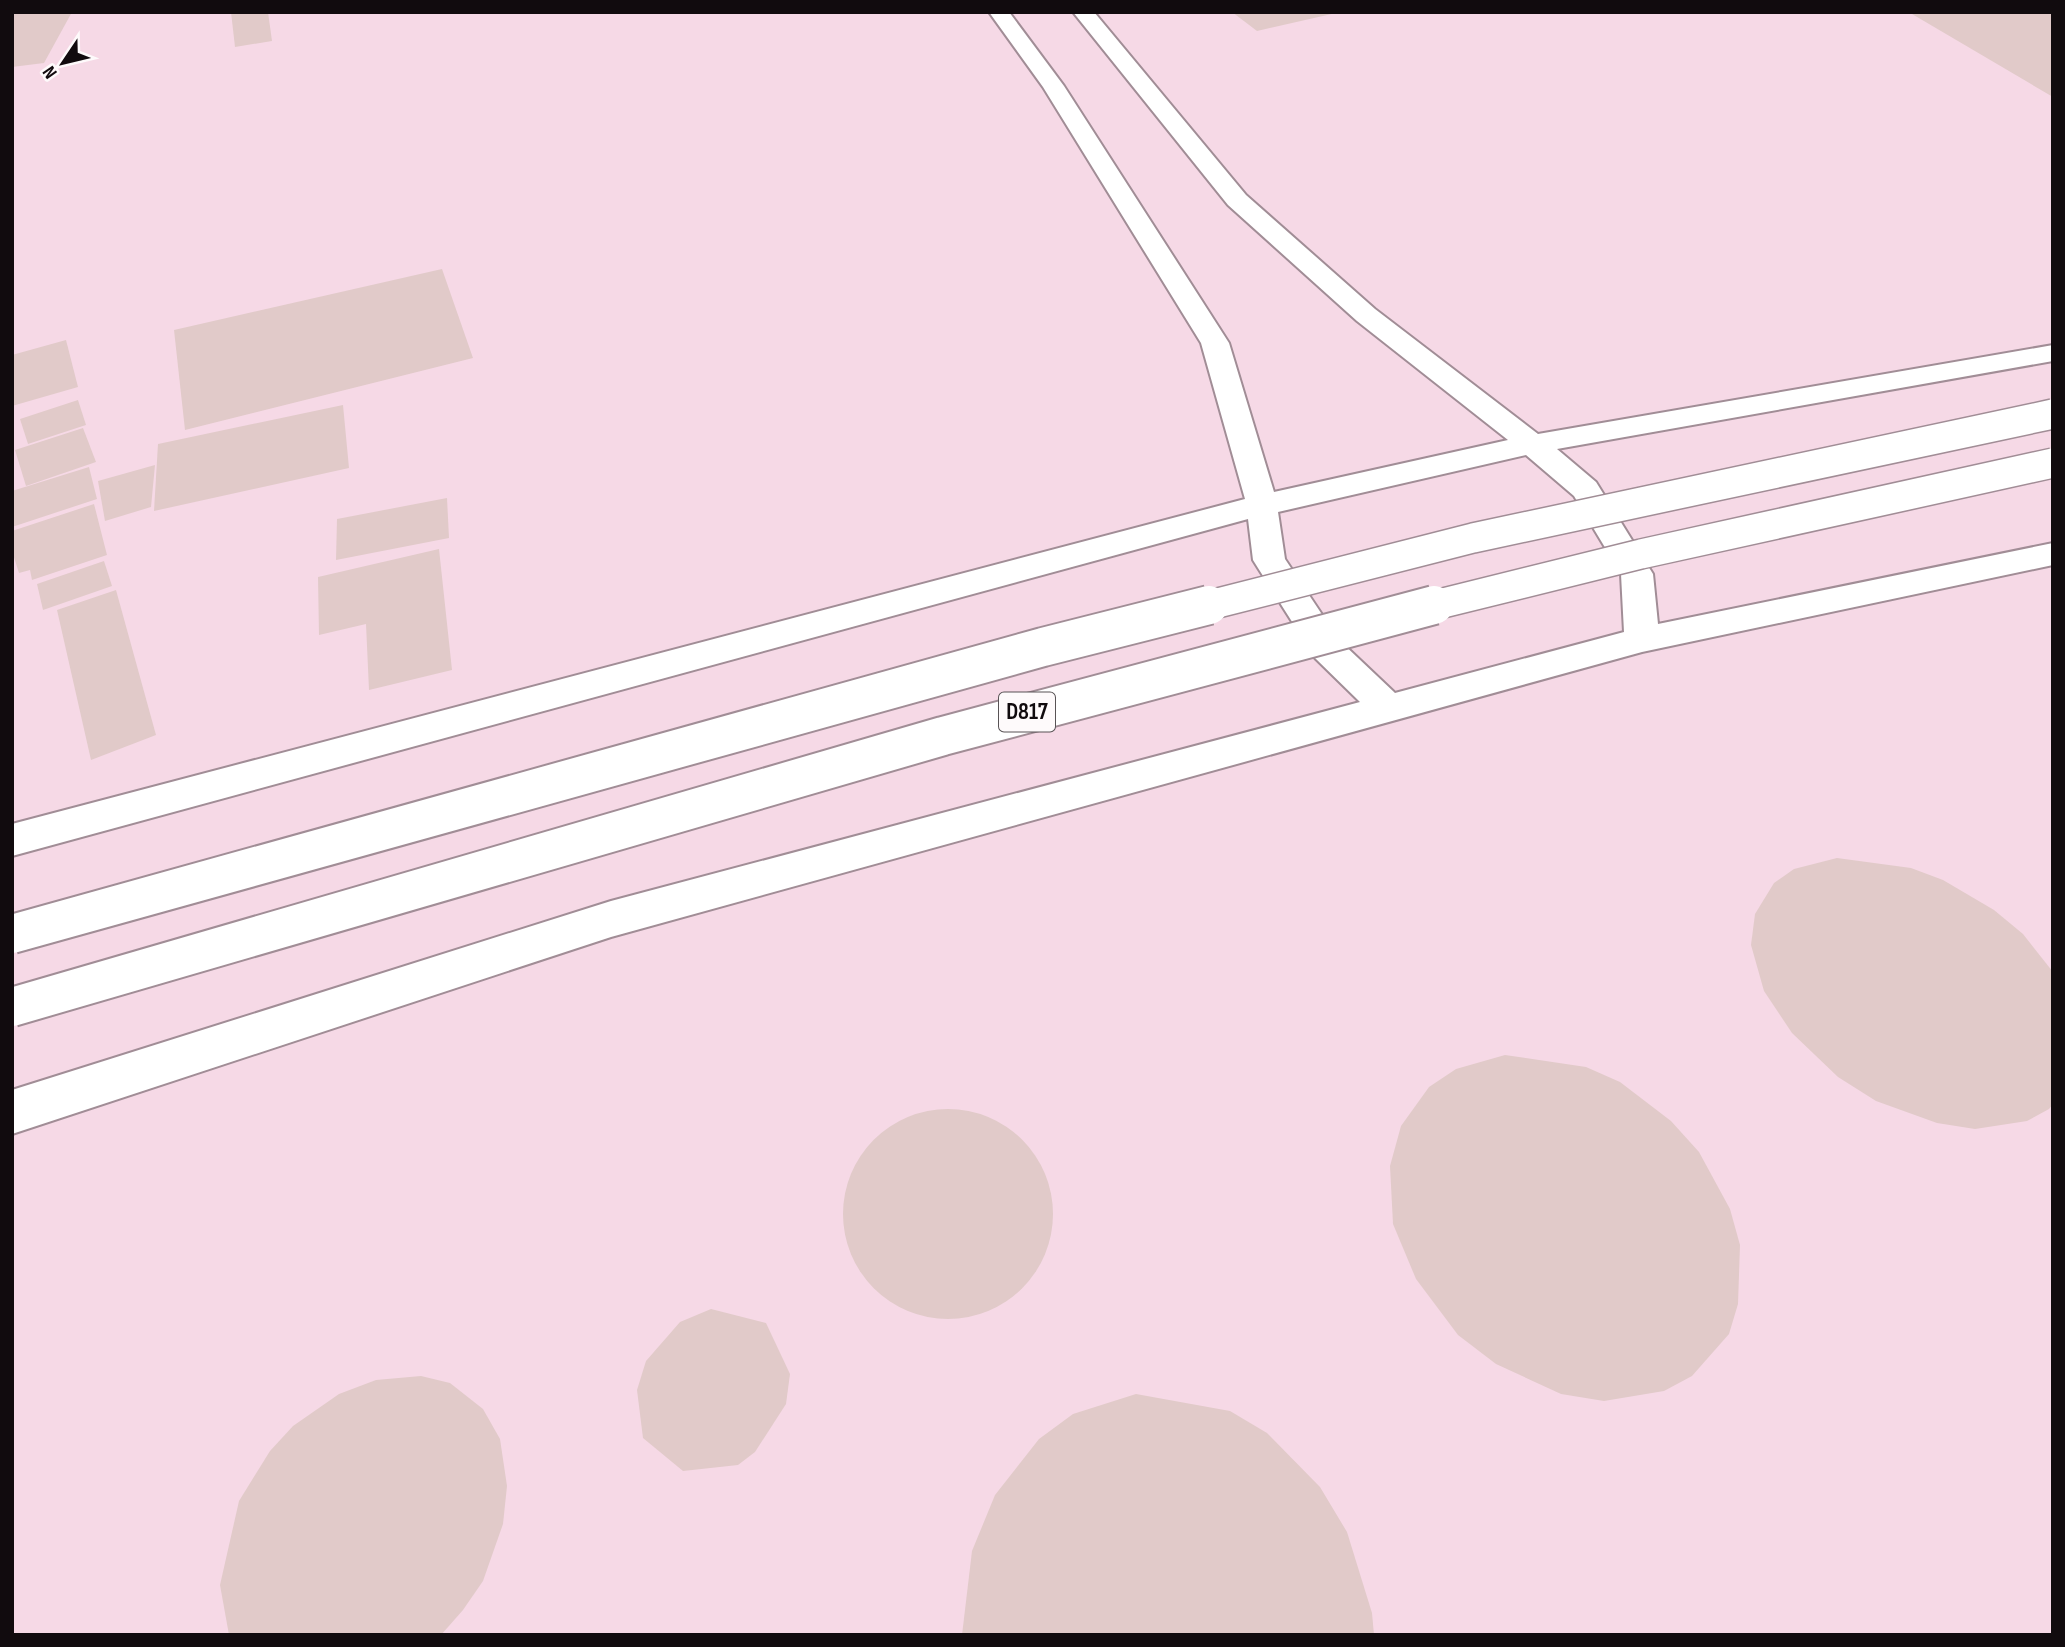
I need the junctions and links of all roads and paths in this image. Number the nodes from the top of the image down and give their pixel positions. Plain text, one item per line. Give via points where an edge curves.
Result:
1 (999, 12) edge
2 (1083, 12) edge
3 (2053, 353) edge
4 (2053, 414) edge
5 (1532, 444) junction
6 (2053, 463) edge
7 (1262, 505) junction
8 (2053, 554) edge
9 (1642, 640) junction
10 (1388, 708) junction
11 (12, 840) edge
12 (12, 934) edge
13 (12, 1007) edge
14 (12, 1112) edge

1 - 7 highway via 1053,86 1215,343
2 - 5 highway via 1237,200 1366,315
3 - 5 highway
4 - 12 highway, D817, bridge via 1474,538 1043,647
5 - 7 highway
5 - 9 highway via 1585,489 1637,574
6 - 13 highway, D817, bridge via 1508,586 1078,698
7 - 10 highway via 1269,560 1327,649
7 - 11 highway
8 - 9 highway
9 - 10 highway
10 - 14 highway via 611,919

